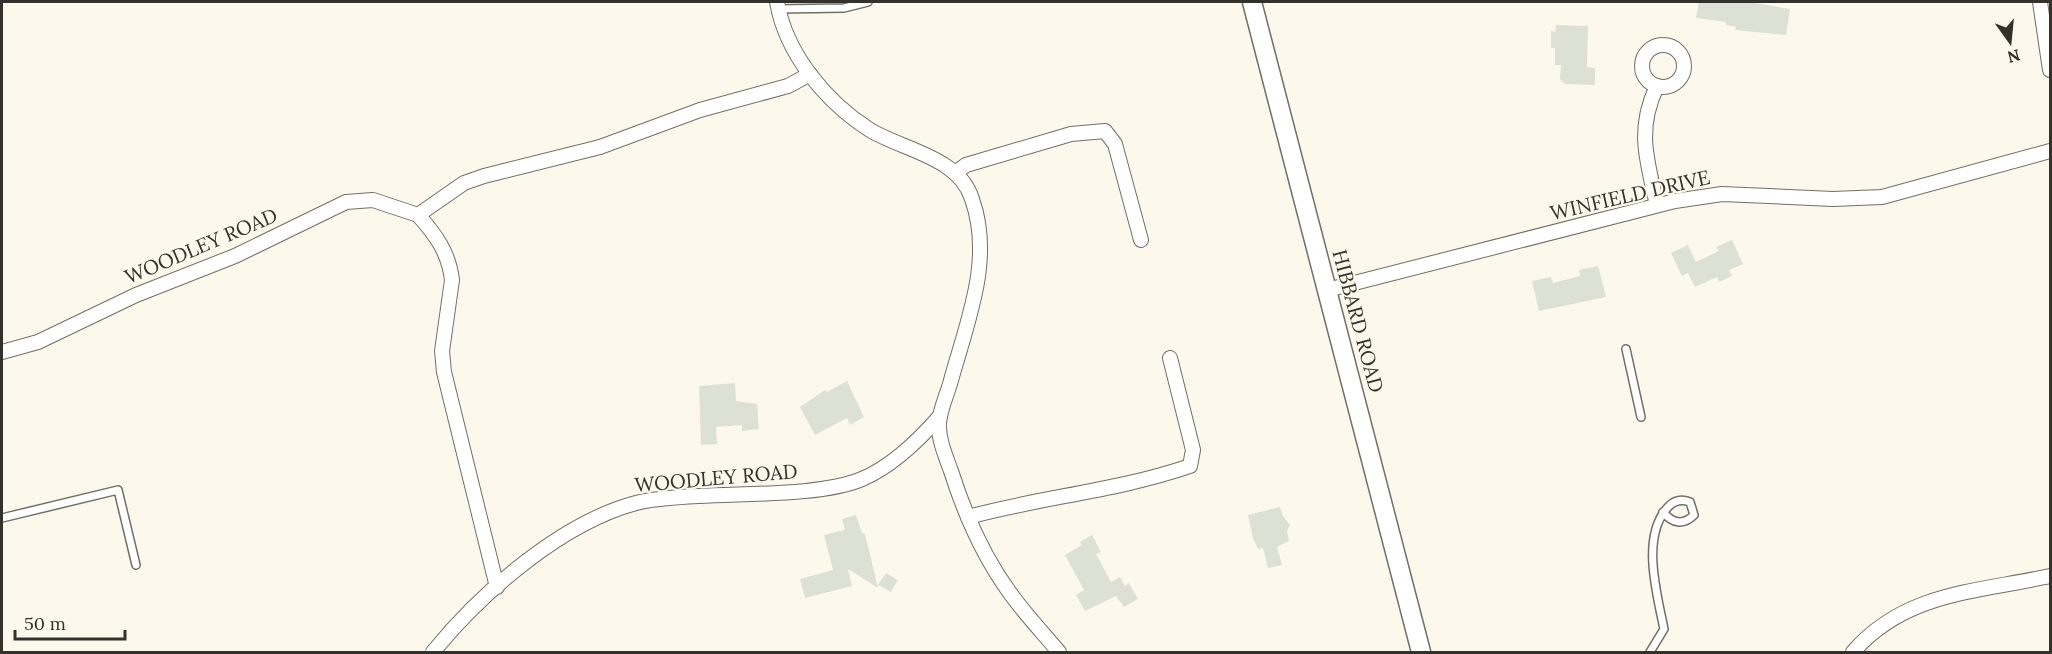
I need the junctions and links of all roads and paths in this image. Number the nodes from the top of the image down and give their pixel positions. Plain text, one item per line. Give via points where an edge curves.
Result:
1 (868, 2) edge
2 (1252, 2) edge
3 (2040, 2) edge
4 (778, 5) edge
5 (2050, 70) edge
6 (810, 74) junction
7 (1657, 86) dead end
8 (2050, 151) edge
9 (955, 173) junction
10 (1657, 205) junction
11 (418, 215) junction
12 (1140, 240) dead end
13 (1326, 290) junction
14 (1626, 349) dead end
15 (2, 352) edge
16 (1170, 358) dead end
17 (940, 416) junction
18 (1641, 417) dead end
19 (1663, 512) dead end
20 (2, 518) edge
21 (968, 518) junction
22 (136, 565) dead end
23 (2050, 576) edge
24 (497, 587) junction
25 (433, 652) edge
26 (1059, 652) edge
27 (1420, 652) edge
28 (1650, 652) edge
29 (1853, 652) edge

1 - 4 lane via 844,8
2 - 13 street, HIBBARD ROAD
3 - 5 street
4 - 6 street, WOODLEY ROAD via 784,32
6 - 9 street, WOODLEY ROAD via 847,113 870,130
6 - 11 street via 788,86 700,110 592,150 464,183
7 - 10 street via 1644,128
8 - 10 street, WINFIELD DRIVE via 1882,197 1833,200 1722,194
9 - 12 street via 966,165 1071,134 1105,131 1115,144
9 - 17 street, WOODLEY ROAD via 972,196 976,213 979,276
10 - 13 street, WINFIELD DRIVE
11 - 15 street, WOODLEY ROAD via 373,200 346,201 234,256 136,295 39,342
11 - 24 street via 439,239 451,270 442,351 444,372
13 - 27 street, HIBBARD ROAD
14 - 18 lane
16 - 21 street via 1192,450 1190,466 1098,492 1017,503
17 - 21 street, WOODLEY ROAD via 943,446
17 - 24 street, WOODLEY ROAD via 901,454 862,479 828,487 638,502 556,538
19 - 28 lane via 1653,550 1664,629
20 - 22 lane via 118,490
21 - 26 street, WOODLEY ROAD via 1009,593
23 - 29 street via 1952,595 1906,610 1871,633
24 - 25 street, WOODLEY ROAD

